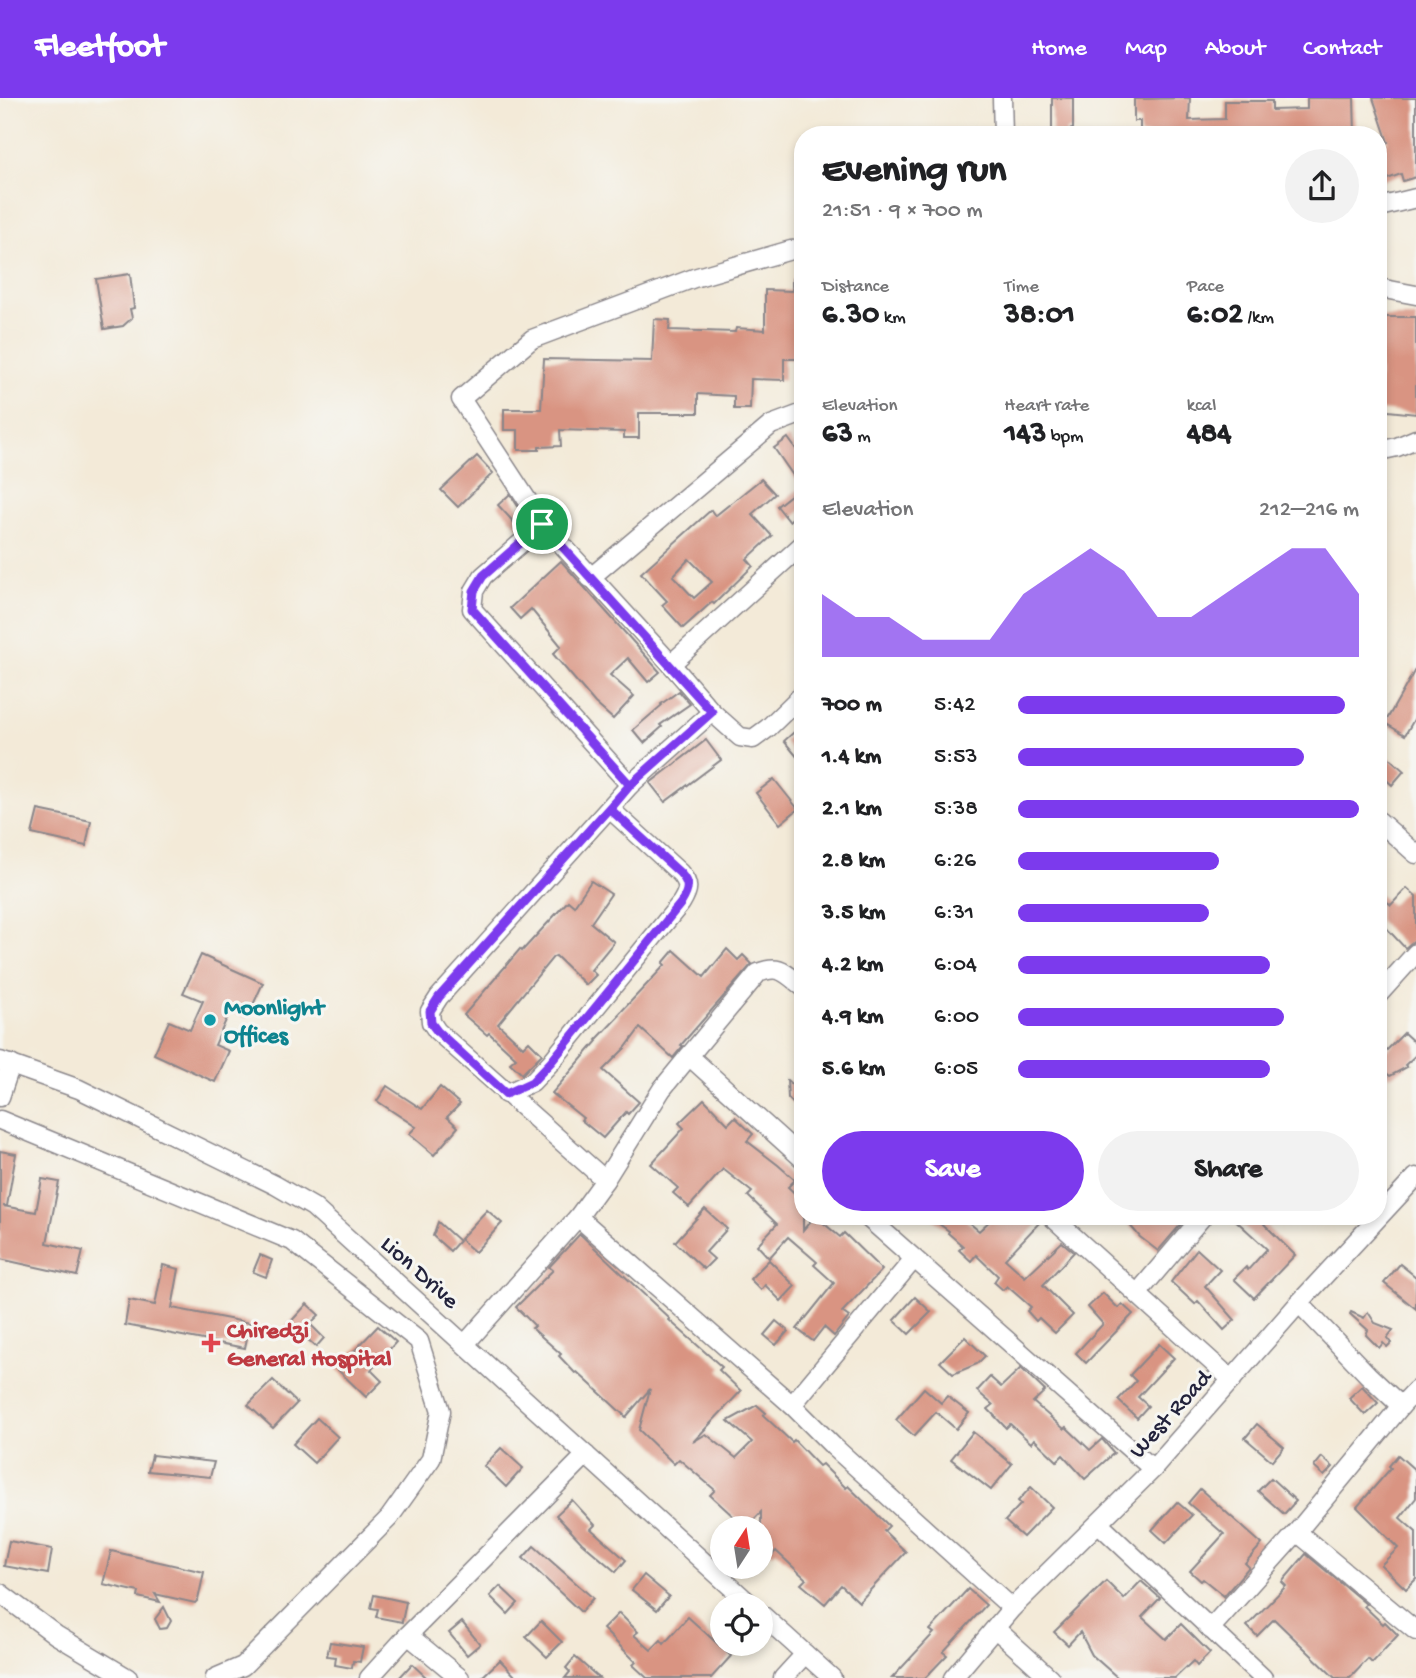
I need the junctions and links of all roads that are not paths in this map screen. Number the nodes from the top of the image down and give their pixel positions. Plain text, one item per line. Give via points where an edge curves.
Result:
1 (1002, 98) edge
2 (1003, 126) edge
3 (1416, 198) edge
4 (1387, 205) edge
5 (794, 250) edge
6 (1387, 290) edge
7 (1416, 295) edge
8 (794, 416) edge
9 (1416, 439) edge
10 (1387, 449) edge
11 (542, 524) junction
12 (794, 552) edge
13 (590, 578) junction
14 (671, 664) junction
15 (794, 703) edge
16 (712, 712) junction
17 (630, 785) junction
18 (610, 809) junction
19 (1387, 828) edge
20 (1416, 854) edge
21 (1416, 953) edge
22 (794, 980) edge
23 (1387, 985) edge
24 (689, 1056) junction
25 (6, 1063) edge
26 (506, 1094) junction
27 (0, 1097) edge
28 (0, 1119) edge
29 (794, 1151) edge
30 (1416, 1177) edge
31 (605, 1180) junction
32 (1387, 1208) edge
33 (578, 1217) junction
34 (876, 1225) edge
35 (1061, 1225) edge
36 (1195, 1225) edge
37 (1371, 1225) edge
38 (913, 1260) junction
39 (1137, 1294) junction
40 (1299, 1303) junction
41 (465, 1344) junction
42 (1232, 1380) junction
43 (1416, 1390) edge
44 (792, 1405) junction
45 (1401, 1406) junction
46 (586, 1455) junction
47 (1153, 1469) junction
48 (1098, 1524) junction
49 (1297, 1532) junction
50 (0, 1593) edge
51 (738, 1593) edge
52 (1012, 1608) junction
53 (773, 1625) edge
54 (996, 1629) junction
55 (1210, 1629) junction
56 (1416, 1630) edge
57 (408, 1635) junction
58 (805, 1654) junction
59 (128, 1678) edge
60 (215, 1678) edge
61 (369, 1678) edge
62 (460, 1678) edge
63 (783, 1678) edge
64 (832, 1678) edge
65 (953, 1678) edge
66 (1050, 1678) edge
67 (1262, 1678) edge

1 - 2 street
3 - 4 street
5 - 11 street via 694,278 533,339 461,399
6 - 7 street
8 - 13 street via 771,425
9 - 10 street
11 - 13 street
11 - 17 street via 483,576 474,591 472,609
12 - 14 street
13 - 14 street
14 - 16 street
15 - 16 street via 753,739 740,737
16 - 17 street
17 - 18 street
18 - 26 street via 430,1011 437,1031
18 - 26 street via 680,873 688,891 551,1062 532,1082
19 - 20 street
21 - 23 street
22 - 24 street via 771,968 758,974
24 - 29 street
24 - 31 street via 662,1088
25 - 27 street
25 - 41 street, Lion Drive via 79,1089 313,1207
26 - 31 street
28 - 60 street via 292,1241 419,1341 441,1411 431,1459 389,1518 292,1617 243,1666
30 - 32 street, West Road
31 - 33 street
33 - 41 street
33 - 44 street
34 - 38 street
35 - 39 street
36 - 39 street
37 - 40 street, West Road
38 - 44 street
38 - 47 street
39 - 42 street
40 - 42 street, West Road
40 - 45 street
41 - 46 street, Lion Drive
42 - 47 street, West Road
43 - 45 street
44 - 52 street
45 - 49 street
46 - 51 street, Lion Drive
46 - 57 street
47 - 48 street, West Road
48 - 52 street, West Road
48 - 55 street
49 - 55 street
49 - 56 street
50 - 59 street via 56,1635
52 - 54 street, West Road
53 - 58 street
54 - 65 street, West Road
54 - 66 street
55 - 67 street
57 - 61 street
57 - 62 street
58 - 63 street
58 - 64 street

